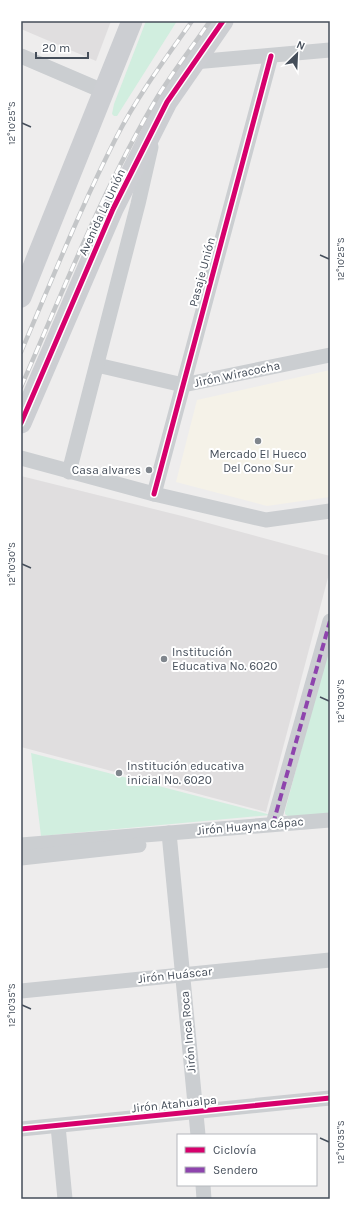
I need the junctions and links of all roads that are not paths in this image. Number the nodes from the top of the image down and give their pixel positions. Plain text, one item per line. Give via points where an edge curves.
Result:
1 (132, 21) edge
2 (223, 21) edge
3 (330, 50) edge
4 (21, 56) edge
5 (271, 56) junction
6 (194, 62) junction
7 (105, 92) junction
8 (155, 126) junction
9 (21, 297) edge
10 (330, 355) edge
11 (97, 365) junction
12 (183, 385) junction
13 (21, 423) edge
14 (21, 458) edge
15 (69, 472) junction
16 (154, 494) junction
17 (330, 511) edge
18 (330, 621) edge
19 (330, 820) edge
20 (273, 824) junction
21 (169, 833) junction
22 (21, 845) edge
23 (21, 858) edge
24 (330, 960) edge
25 (183, 974) junction
26 (21, 991) edge
27 (330, 1098) edge
28 (196, 1112) junction
29 (58, 1126) junction
30 (21, 1130) edge
31 (198, 1134) edge
32 (203, 1186) edge
33 (65, 1199) edge
34 (204, 1199) edge

1 - 7 street
2 - 6 street, Avenida La Unión
3 - 5 street
4 - 7 street
5 - 6 street
5 - 12 street, Pasaje Unión
6 - 8 street, Avenida La Unión via 167,102
7 - 9 street
8 - 11 street
8 - 13 street, Avenida La Unión via 113,209
10 - 12 street, Jirón Wiracocha
11 - 12 street, Jirón Wiracocha
11 - 15 street
12 - 16 street, Pasaje Unión
14 - 15 street
15 - 16 street
16 - 17 street via 266,520
18 - 20 street
19 - 20 street, Jirón Huayna Cápac
20 - 21 street, Jirón Huayna Cápac
21 - 22 street, Jirón Huayna Cápac
21 - 23 street, Jirón Huayna Cápac via 143,845
21 - 25 street, Jirón Inca Roca
24 - 25 street, Jirón Huáscar
25 - 26 street, Jirón Huáscar
25 - 28 street, Jirón Inca Roca
27 - 28 street, Jirón Atahualpa
28 - 29 street, Jirón Atahualpa
28 - 31 street, Jirón Inca Roca
29 - 30 street, Jirón Atahualpa
29 - 33 street
32 - 34 street

